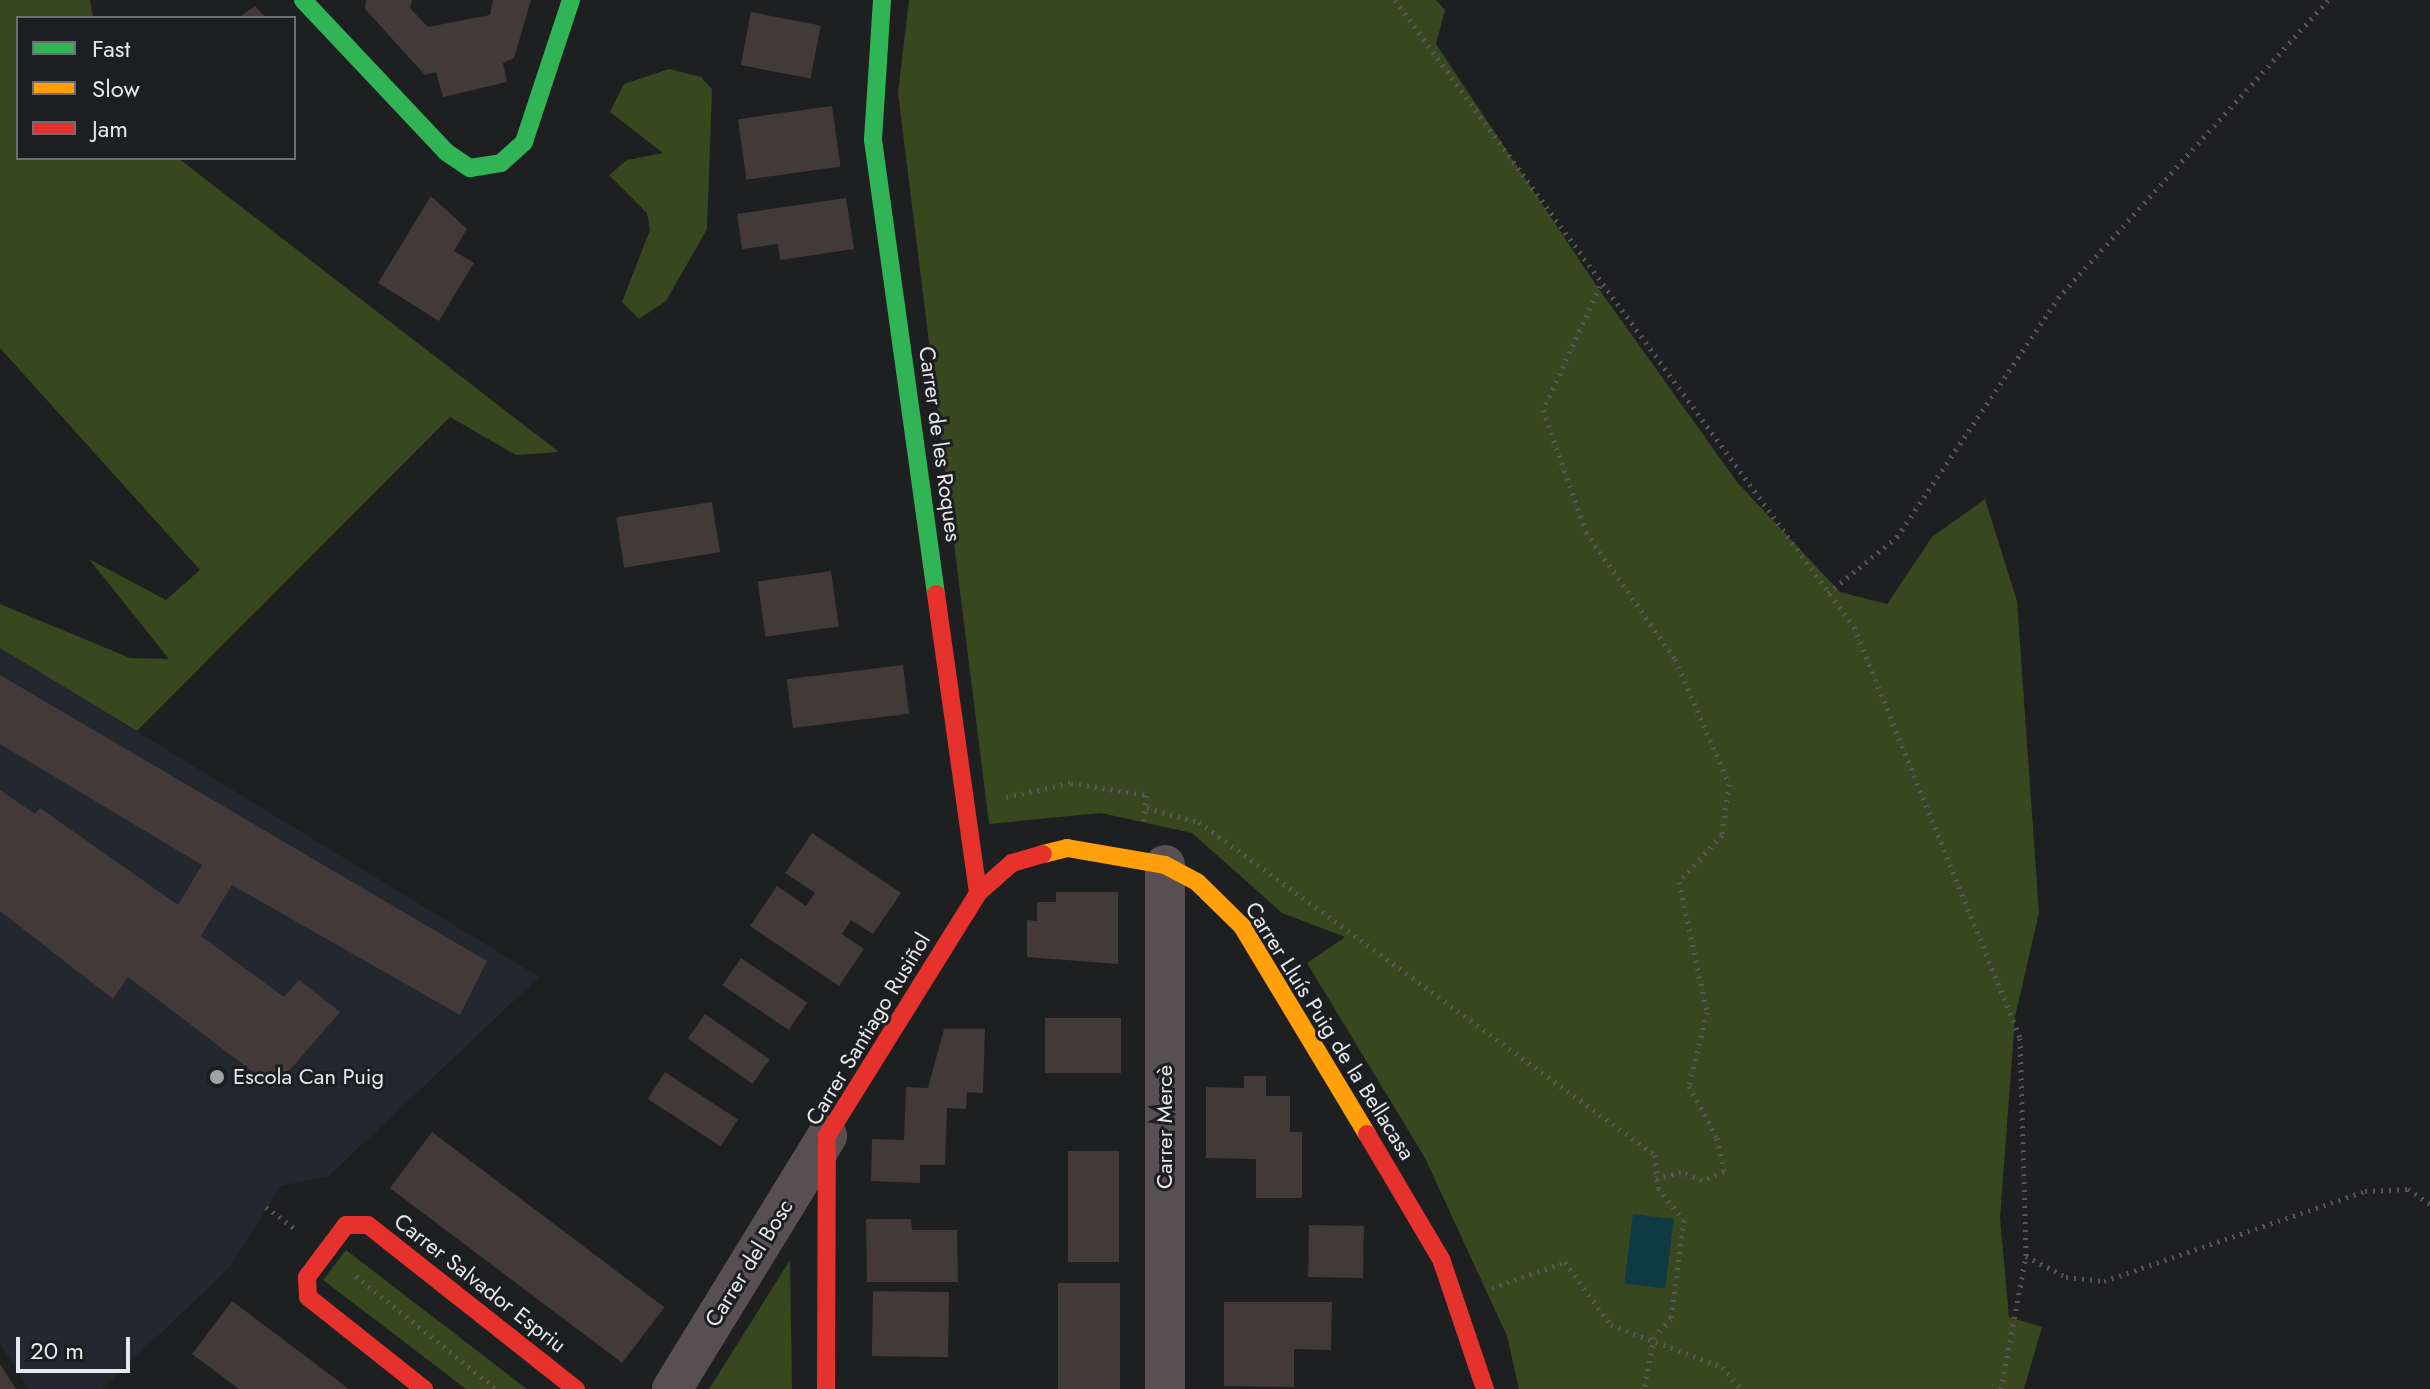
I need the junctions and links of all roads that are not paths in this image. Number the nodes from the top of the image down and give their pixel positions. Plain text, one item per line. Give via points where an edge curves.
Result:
1 (303, 0) edge
2 (571, 0) edge
3 (882, 0) edge
4 (1150, 861) junction
5 (978, 893) junction
6 (827, 1136) junction
7 (424, 1389) edge
8 (576, 1389) edge
9 (672, 1389) edge
10 (826, 1389) edge
11 (1165, 1389) edge
12 (1485, 1389) edge

1 - 2 street via 446,152 470,168 501,163 524,142
3 - 5 street, Carrer de les Roques via 873,140
4 - 5 street, Carrer Lluís Puig de la Bellacasa via 1039,852
4 - 11 street, Carrer Mercè
4 - 12 street, Carrer Lluís Puig de la Bellacasa via 1197,882 1242,926 1441,1259
5 - 6 street, Carrer Santiago Rusiñol
6 - 9 street, Carrer del Bosc
6 - 10 street, Carrer Santiago Rusiñol
7 - 8 street, Carrer Salvador Espriu via 308,1297 307,1277 346,1225 368,1225

